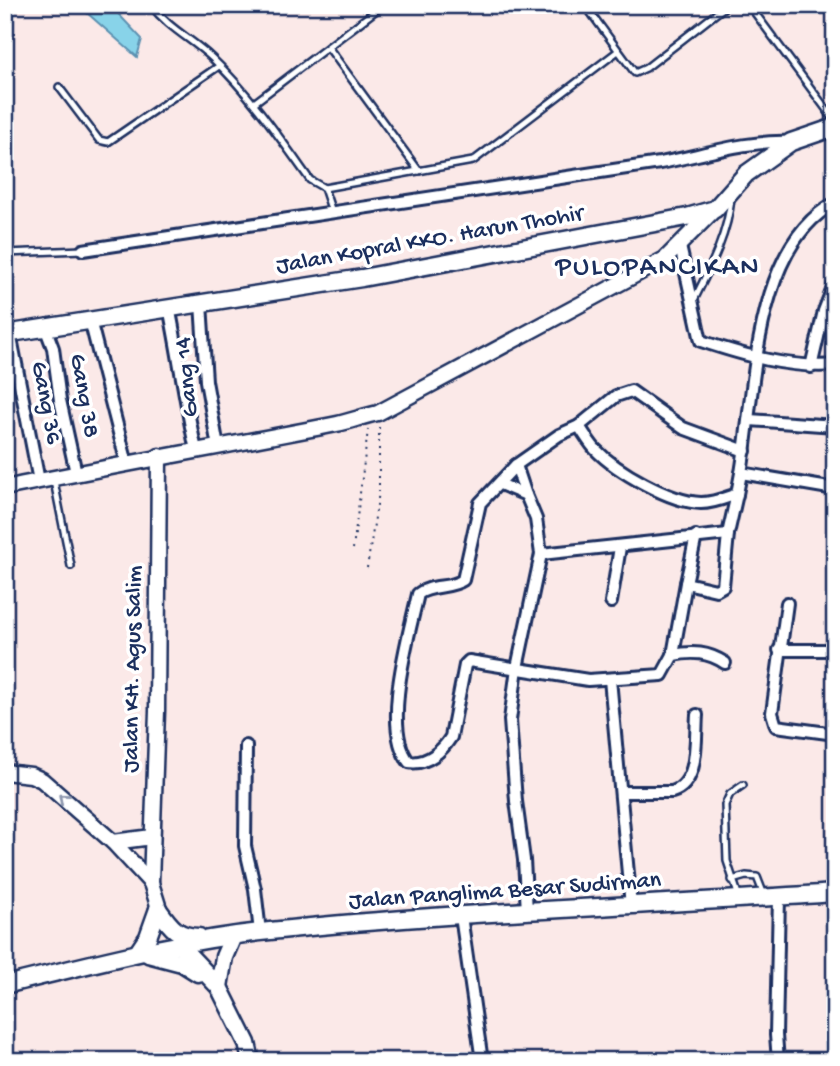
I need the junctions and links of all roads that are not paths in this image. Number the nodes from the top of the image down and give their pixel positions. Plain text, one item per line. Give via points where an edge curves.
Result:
1 (151, 5) edge
2 (383, 5) edge
3 (585, 5) edge
4 (727, 5) edge
5 (749, 5) edge
6 (328, 47) junction
7 (618, 51) junction
8 (219, 66) junction
9 (59, 87) dead end
10 (254, 103) junction
11 (835, 121) edge
12 (835, 127) edge
13 (791, 142) junction
14 (419, 171) junction
15 (324, 188) junction
16 (732, 191) junction
17 (835, 203) edge
18 (715, 209) junction
19 (332, 213) junction
20 (680, 246) junction
21 (83, 250) joint
22 (5, 253) edge
23 (834, 286) edge
24 (201, 303) junction
25 (692, 304) junction
26 (169, 307) junction
27 (90, 320) junction
28 (45, 327) junction
29 (8, 334) edge
30 (755, 356) junction
31 (835, 365) edge
32 (811, 367) junction
33 (749, 420) junction
34 (579, 426) junction
35 (835, 426) edge
36 (218, 447) junction
37 (196, 450) junction
38 (745, 451) junction
39 (159, 456) junction
40 (127, 464) junction
41 (516, 465) junction
42 (76, 473) junction
43 (741, 474) junction
44 (46, 479) junction
45 (500, 484) junction
46 (5, 488) edge
47 (835, 489) edge
48 (737, 494) junction
49 (526, 495) junction
50 (728, 534) junction
51 (696, 536) junction
52 (620, 547) junction
53 (541, 554) junction
54 (71, 566) dead end
55 (686, 583) junction
56 (611, 602) dead end
57 (787, 603) dead end
58 (779, 650) junction
59 (835, 650) edge
60 (673, 655) junction
61 (725, 663) dead end
62 (517, 668) junction
63 (610, 679) junction
64 (696, 715) dead end
65 (835, 734) edge
66 (246, 746) dead end
67 (5, 772) edge
68 (743, 785) dead end
69 (621, 792) junction
70 (152, 837) junction
71 (113, 842) junction
72 (732, 880) junction
73 (151, 883) junction
74 (835, 893) edge
75 (772, 897) junction
76 (740, 900) junction
77 (631, 906) junction
78 (158, 909) junction
79 (527, 911) junction
80 (461, 916) junction
81 (260, 932) junction
82 (233, 936) junction
83 (180, 946) junction
84 (138, 952) junction
85 (5, 985) edge
86 (219, 987) junction
87 (251, 1061) edge
88 (482, 1061) edge
89 (778, 1061) edge

1 - 8 lane
2 - 6 lane
3 - 7 lane
4 - 7 lane via 640,72 635,73
5 - 11 lane
6 - 10 lane
6 - 14 lane
7 - 14 lane via 479,157
8 - 9 lane via 108,142 99,139
8 - 10 lane
10 - 15 lane via 310,180
12 - 13 main road
13 - 16 main road via 746,174
13 - 19 street via 731,147 670,161
14 - 15 lane
15 - 19 lane
16 - 18 main road
16 - 25 lane via 722,239
17 - 30 street via 799,234 779,268
18 - 20 street
18 - 24 main road, Jalan Kopral KKO. Harun Thohir via 376,276
19 - 21 street
20 - 25 street
20 - 36 street via 665,259 374,414
21 - 22 lane
23 - 32 street
24 - 26 main road, Jalan Kopral KKO. Harun Thohir
24 - 36 street, Gang 14 via 206,381
25 - 30 street via 701,341
26 - 27 main road, Jalan Kopral KKO. Harun Thohir
26 - 37 street
27 - 28 main road, Jalan Kopral KKO. Harun Thohir
27 - 40 street
28 - 29 main road, Jalan Kopral KKO. Harun Thohir
28 - 42 street, Gang 38
29 - 44 street, Gang 36
30 - 32 street
30 - 33 street
31 - 32 street
33 - 35 street
33 - 38 street
34 - 38 street via 616,396 631,391 683,428
34 - 41 street
34 - 48 street via 618,468 649,486 699,503
36 - 37 street
37 - 39 street
38 - 43 street
39 - 40 street
39 - 70 street, Jalan KH. Agus Salim
40 - 42 street
41 - 45 street
41 - 49 street
42 - 44 street
43 - 47 street
43 - 48 street
44 - 46 street
44 - 54 lane
45 - 49 street
45 - 62 street via 480,503 463,580 418,594 396,709 397,740 406,759 417,763 445,747 467,663
48 - 50 street
49 - 53 street via 536,519
50 - 51 street
50 - 55 street via 723,586
51 - 52 street
51 - 55 street
52 - 53 street
52 - 56 street
53 - 62 street
55 - 60 street
57 - 58 street
58 - 59 street
58 - 65 street via 772,713 776,726
60 - 61 street via 690,651 713,655
60 - 63 street via 663,676
62 - 63 street
62 - 79 street via 510,730
63 - 69 street
64 - 69 street via 695,757 679,790
66 - 81 street via 246,846
71 -> 67 street via 42,780
68 - 72 lane via 730,794 726,805
69 - 77 street
70 - 71 street
70 - 73 street, Jalan KH. Agus Salim
71 - 73 street
72 - 75 lane via 757,877
72 - 76 lane
73 - 78 street
74 - 75 main road, Jalan Panglima Besar Sudirman
75 - 76 main road, Jalan Panglima Besar Sudirman
75 - 89 street
76 - 77 main road, Jalan Panglima Besar Sudirman
77 - 79 main road, Jalan Panglima Besar Sudirman
78 - 82 main road via 183,936
78 - 83 street
78 - 84 main road
79 - 80 main road, Jalan Panglima Besar Sudirman
80 - 81 main road, Jalan Panglima Besar Sudirman
80 - 88 street
81 - 82 main road, Jalan Panglima Besar Sudirman
82 - 83 main road, Jalan Panglima Besar Sudirman
82 - 86 main road via 223,957
83 - 84 main road, Jalan Panglima Besar Sudirman
83 - 86 main road
84 - 85 main road, Jalan Panglima Besar Sudirman
84 - 86 main road via 182,963
86 - 87 main road

